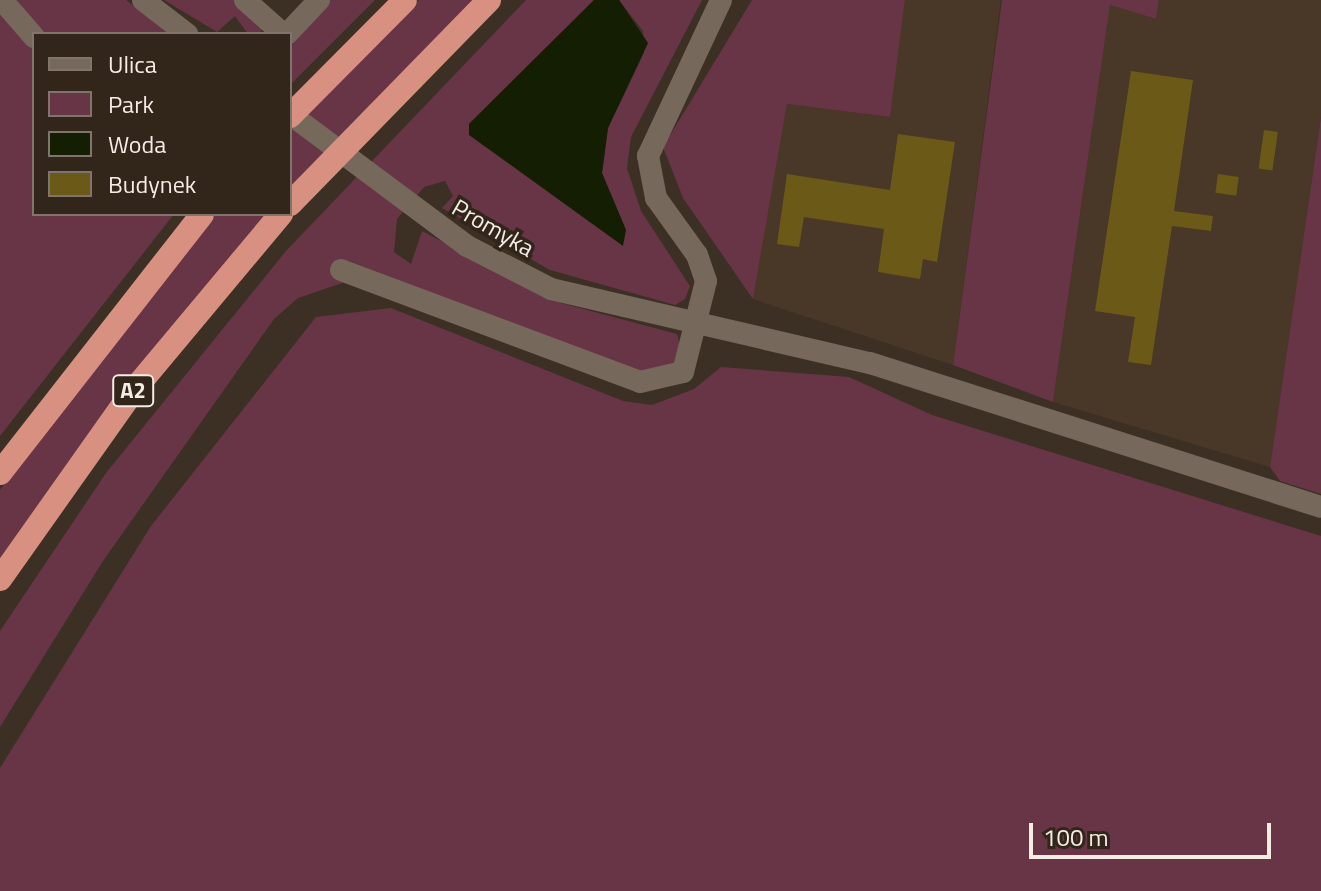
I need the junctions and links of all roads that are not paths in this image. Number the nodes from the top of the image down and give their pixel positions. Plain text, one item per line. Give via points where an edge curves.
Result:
1 (2, 0) edge
2 (143, 0) edge
3 (245, 0) edge
4 (319, 0) edge
5 (405, 0) edge
6 (489, 0) edge
7 (721, 0) edge
8 (184, 32) edge
9 (283, 32) edge
10 (287, 32) edge
11 (32, 35) edge
12 (292, 113) edge
13 (292, 117) edge
14 (292, 202) edge
15 (200, 216) edge
16 (279, 216) edge
17 (341, 270) dead end
18 (701, 326) junction
19 (0, 473) edge
20 (1321, 507) edge
21 (0, 579) edge

1 - 11 street
2 - 8 street
3 - 9 street
4 - 10 street
5 - 12 highway
6 - 14 highway
7 - 18 street via 648,156 656,198 704,272
13 - 18 street, Promyka via 431,222 551,289
15 - 19 highway, A2
16 - 21 highway, A2 via 133,391
17 - 18 street via 640,382 683,372
18 - 20 street, Promyka via 870,363

